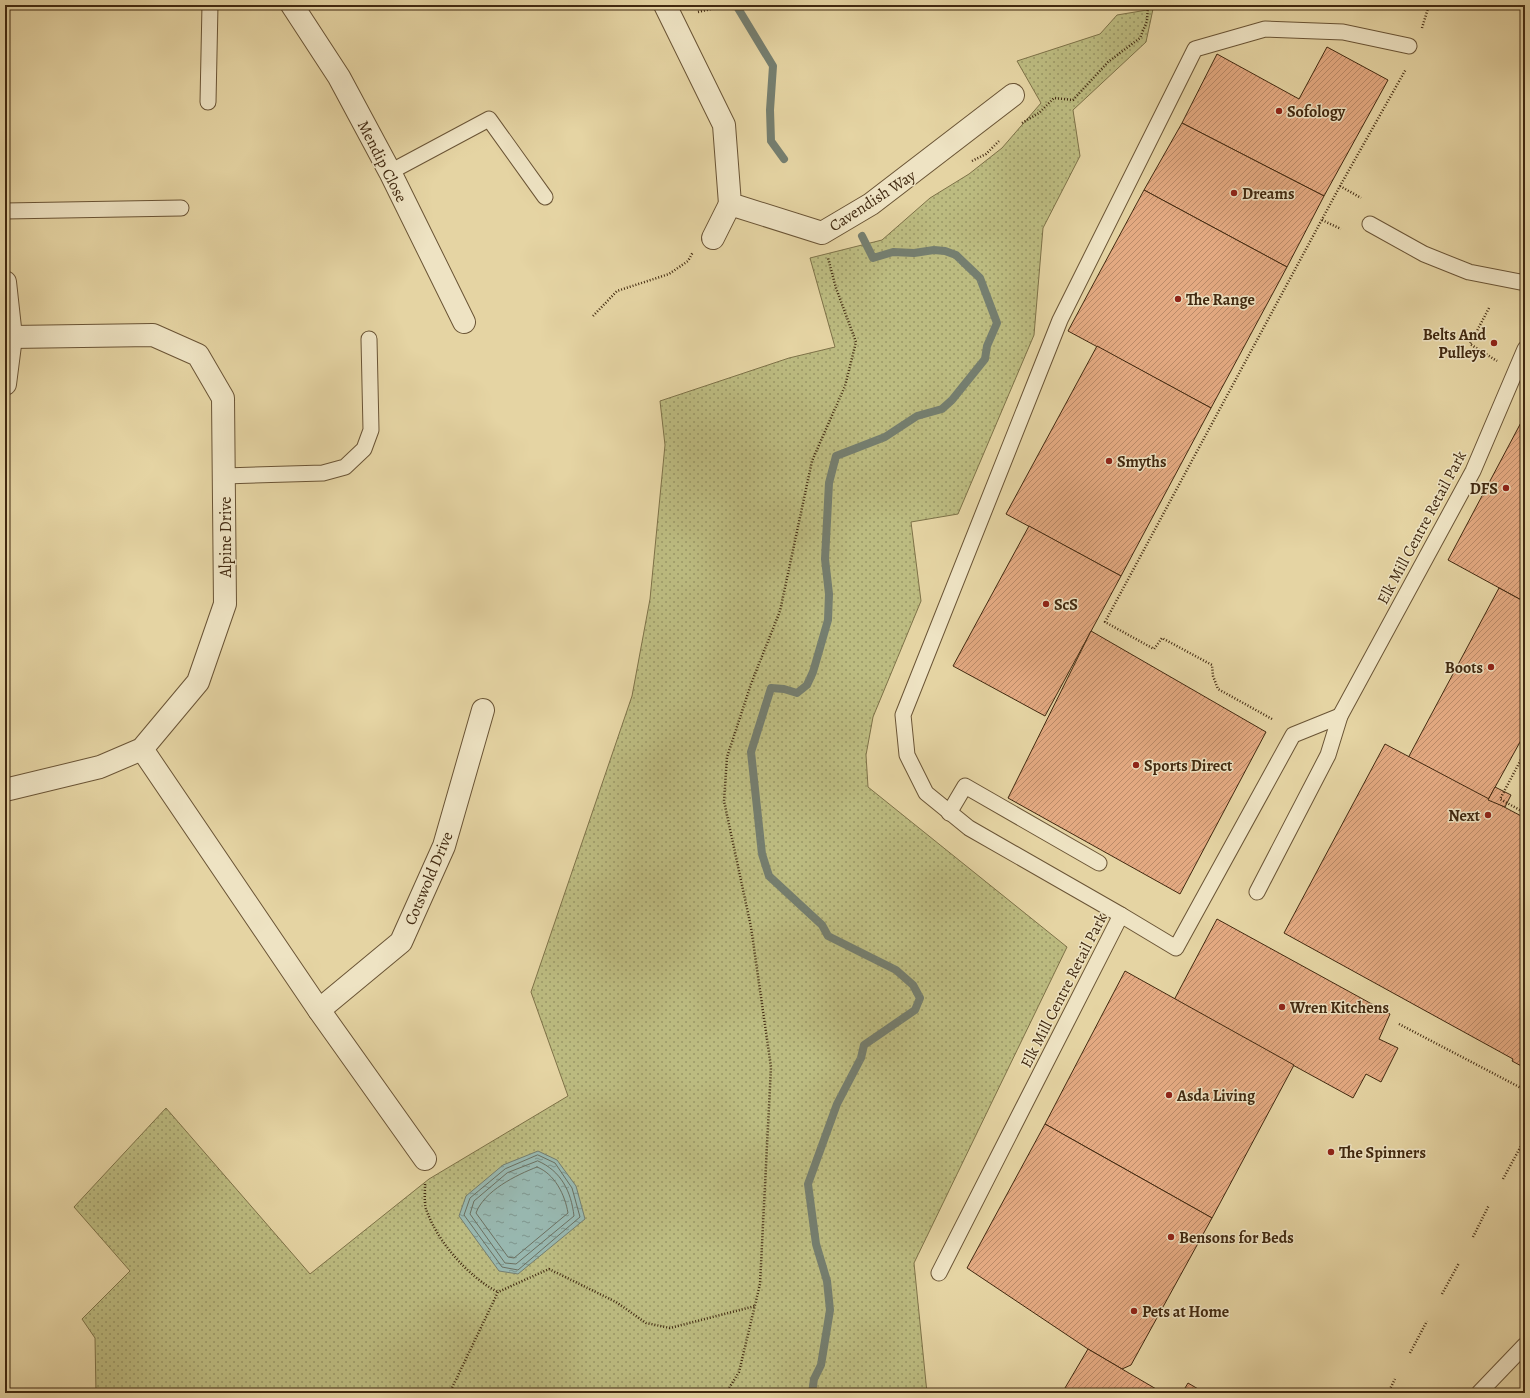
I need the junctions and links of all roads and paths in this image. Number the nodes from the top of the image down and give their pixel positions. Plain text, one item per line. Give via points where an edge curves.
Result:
1 (210, 5) edge
2 (292, 5) edge
3 (665, 5) edge
4 (728, 5) edge
5 (1429, 5) edge
6 (716, 8) dead end
7 (1421, 32) dead end
8 (1410, 46) dead end
9 (1406, 69) dead end
10 (1013, 95) dead end
11 (208, 102) dead end
12 (390, 172) junction
13 (1340, 186) junction
14 (546, 197) dead end
15 (1361, 198) dead end
16 (730, 204) junction
17 (181, 208) dead end
18 (5, 211) edge
19 (1322, 220) junction
20 (1370, 224) dead end
21 (1341, 229) dead end
22 (822, 233) junction
23 (713, 238) joint
24 (5, 282) edge
25 (1525, 283) edge
26 (1489, 308) dead end
27 (593, 316) dead end
28 (464, 322) dead end
29 (11, 337) junction
30 (369, 339) dead end
31 (1525, 349) edge
32 (1499, 362) dead end
33 (5, 384) edge
34 (224, 476) junction
35 (483, 710) dead end
36 (1340, 716) junction
37 (1272, 719) dead end
38 (142, 749) junction
39 (1525, 752) edge
40 (5, 790) edge
41 (949, 813) junction
42 (1525, 813) edge
43 (1099, 863) dead end
44 (1257, 892) dead end
45 (1121, 914) junction
46 (319, 1010) junction
47 (1399, 1024) dead end
48 (1525, 1090) edge
49 (1521, 1146) dead end
50 (425, 1159) joint
51 (1503, 1179) dead end
52 (1489, 1205) dead end
53 (1473, 1237) dead end
54 (1459, 1263) dead end
55 (939, 1273) dead end
56 (498, 1292) junction
57 (1442, 1294) dead end
58 (755, 1306) junction
59 (1427, 1321) dead end
60 (1525, 1345) edge
61 (1410, 1353) dead end
62 (1395, 1379) dead end
63 (442, 1393) edge
64 (726, 1393) edge
65 (1388, 1393) edge
66 (1479, 1393) edge

1 - 11 lane
2 - 12 street, Mendip Close via 339,77
3 - 16 street via 724,126
4 - 6 path
5 - 7 path
8 - 41 lane via 1343,32 1266,29 1195,49 1060,320 903,715 907,755 926,793
9 - 13 path
10 - 22 street, Cavendish Way via 871,204
12 - 14 lane via 489,119
12 - 28 street, Mendip Close
13 - 15 path
13 - 19 path
16 - 22 street, Cavendish Way
16 - 23 street
17 - 18 lane
19 - 21 path
19 - 37 path via 1105,622 1154,649 1162,638 1212,666 1218,689
20 - 25 lane via 1424,254 1469,272
22 - 58 path via 836,288 856,342 845,386 812,461 780,611 751,684 727,757 724,801 751,927 771,1067 760,1284
23 - 27 path via 698,242 688,261 669,274 617,291
24 - 29 street
26 - 32 path via 1470,344
29 - 33 street
29 - 34 street, Alpine Drive via 153,335 198,355 223,398
30 - 34 lane via 371,430 364,449 345,467 323,473
31 - 36 lane, Elk Mill Centre Retail Park via 1473,471
34 - 38 street, Alpine Drive via 225,604 198,682
35 - 46 street, Cotswold Drive via 444,846 401,942
36 - 44 lane, Elk Mill Centre Retail Park via 1328,755
36 - 45 lane, Elk Mill Centre Retail Park via 1293,735 1176,948
38 - 40 street, Alpine Drive via 100,767
38 - 46 street
39 - 42 path via 1500,799
41 - 43 lane via 965,786
41 - 45 lane via 969,828
45 - 55 lane, Elk Mill Centre Retail Park
46 - 50 street
47 - 48 path
49 - 51 path
50 - 56 path via 426,1208 440,1239 484,1285
52 - 53 path
54 - 57 path
56 - 58 path via 549,1269 616,1302 646,1323 670,1328
56 - 63 path via 451,1390
58 - 64 path via 739,1372
59 - 61 path
60 - 66 lane
62 - 65 path

